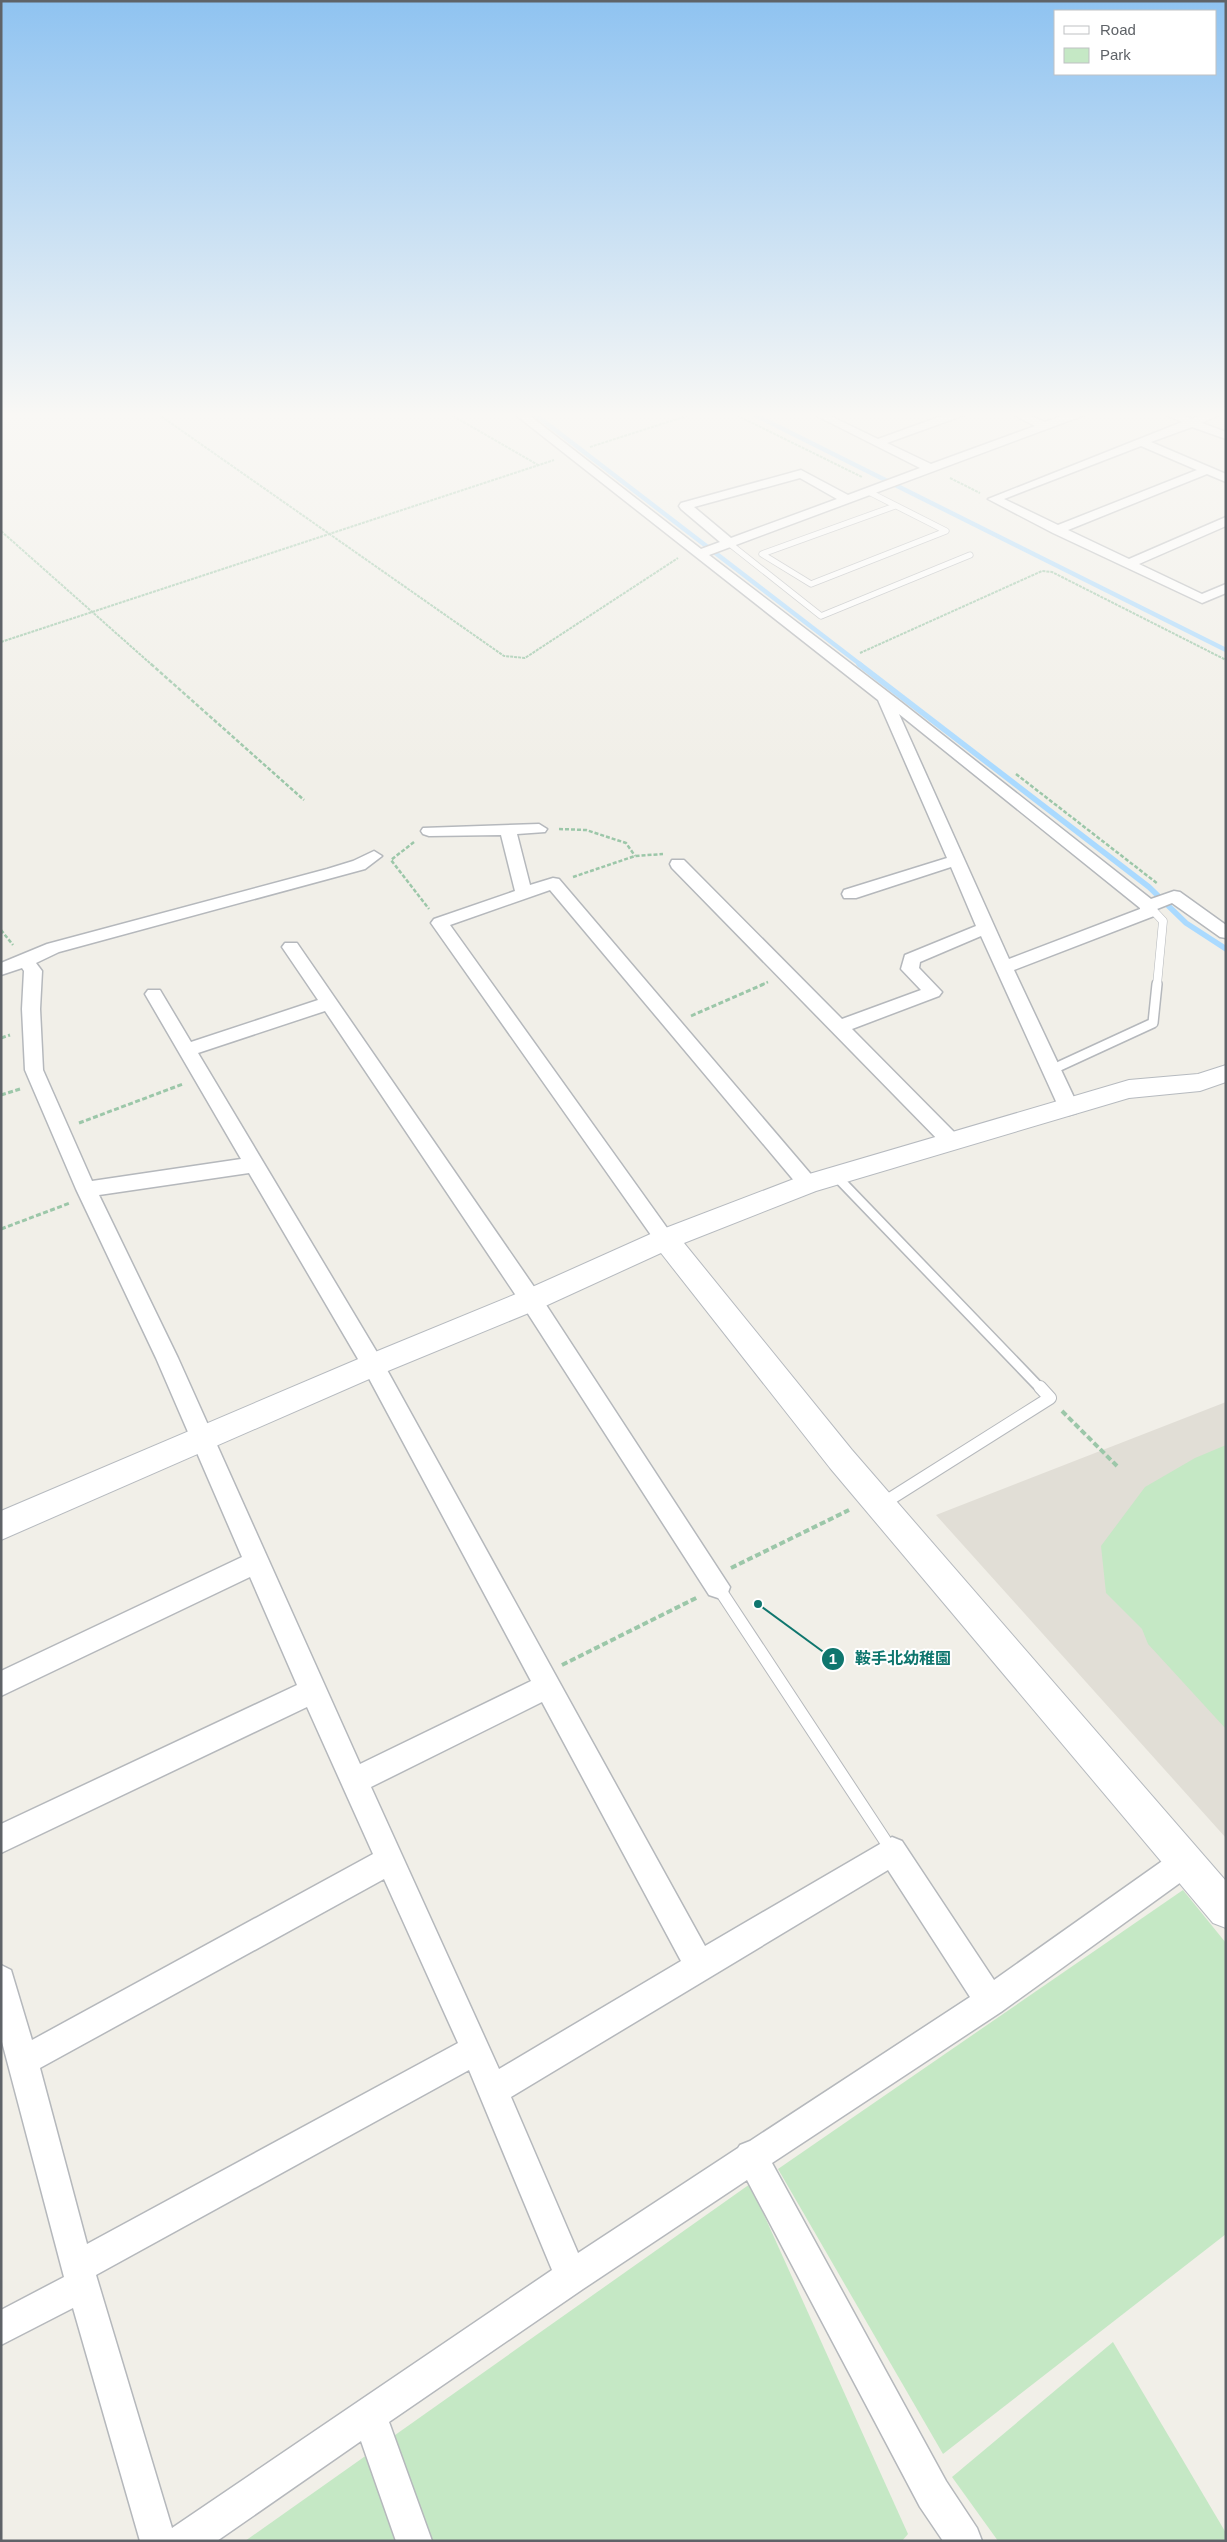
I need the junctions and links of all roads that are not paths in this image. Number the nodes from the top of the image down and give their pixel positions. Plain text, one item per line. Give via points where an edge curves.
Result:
1 (669, 531) edge
2 (714, 531) edge
3 (766, 531) edge
4 (827, 531) edge
5 (945, 531) edge
6 (1058, 531) edge
7 (1206, 531) edge
8 (730, 544) junction
9 (696, 552) junction
10 (970, 555) dead end
11 (1128, 564) junction
12 (1226, 588) edge
13 (884, 698) junction
14 (539, 829) road end
15 (429, 831) road end
16 (508, 831) junction
17 (374, 856) dead end
18 (957, 860) junction
19 (678, 864) road end
20 (524, 894) junction
21 (850, 894) dead end
22 (1149, 906) junction
23 (986, 928) junction
24 (1226, 933) edge
25 (291, 947) dead end
26 (29, 966) junction
27 (1004, 968) junction
28 (1, 969) edge
29 (154, 994) dead end
30 (329, 1003) junction
31 (839, 1027) junction
32 (186, 1050) junction
33 (1051, 1070) junction
34 (1226, 1073) edge
35 (1069, 1108) junction
36 (952, 1142) junction
37 (254, 1165) junction
38 (836, 1176) junction
39 (808, 1184) junction
40 (87, 1192) junction
41 (665, 1239) junction
42 (531, 1300) junction
43 (373, 1365) junction
44 (203, 1439) junction
45 (877, 1501) junction
46 (3, 1520) edge
47 (256, 1562) junction
48 (715, 1582) joint
49 (545, 1680) junction
50 (1, 1684) edge
51 (313, 1691) junction
52 (354, 1781) junction
53 (1, 1839) edge
54 (892, 1852) junction
55 (390, 1860) junction
56 (1185, 1862) junction
57 (1226, 1910) edge
58 (700, 1966) junction
59 (1, 1980) edge
60 (990, 2001) junction
61 (8, 2031) edge
62 (476, 2050) junction
63 (23, 2061) junction
64 (494, 2090) junction
65 (751, 2156) junction
66 (80, 2276) junction
67 (571, 2277) junction
68 (1, 2328) edge
69 (369, 2414) junction
70 (158, 2541) edge
71 (185, 2541) edge
72 (414, 2541) edge
73 (964, 2541) edge

1 - 9 street
2 - 8 street
3 - 8 street
4 - 5 lane via 762,554 811,584
6 - 11 street
7 - 11 street
8 - 9 street
8 - 10 lane via 821,616
9 - 13 street
11 - 12 street via 1202,599
13 - 18 street
13 - 22 street
14 - 16 street
15 - 16 street
16 - 20 street
17 - 26 street via 359,865 88,939 73,955
18 - 21 street
18 - 23 street
19 - 31 street
20 - 39 street via 553,883
20 - 41 street via 440,924
22 - 24 street via 1174,896
22 - 27 street via 1148,912
22 - 33 lane via 1163,921 1153,1023
23 - 27 street
23 - 31 street via 911,960 910,969 933,992
25 - 30 street
26 - 28 street
26 - 40 street via 34,1070
27 - 33 street
29 - 32 street
30 - 32 street
30 - 42 street
31 - 36 street
32 - 37 street
33 - 35 street
34 - 35 street via 1200,1082 1129,1089
35 - 36 street
36 - 38 street
37 - 40 street
37 - 43 street
38 - 39 street
38 - 45 lane via 1050,1398
39 - 41 street
40 - 44 street
41 - 42 street
41 - 45 street
42 - 43 street
42 - 48 street
43 - 44 street
43 - 49 street
44 - 46 street
44 - 47 street
45 - 56 street
47 - 50 street
47 - 51 street
48 - 54 lane
49 - 52 street
49 - 58 street
51 - 52 street
51 - 53 street
52 - 55 street
54 - 58 street
54 - 60 street
55 - 62 street
55 - 63 street
56 - 57 street
56 - 60 street
58 - 64 street
59 - 61 street
60 - 65 street
61 - 63 street
62 - 64 street
62 - 66 street
63 - 66 street
64 - 67 street
65 - 67 street
65 - 73 street via 933,2494
66 - 68 street
66 - 70 street
67 - 69 street
69 - 71 street
69 - 72 street

